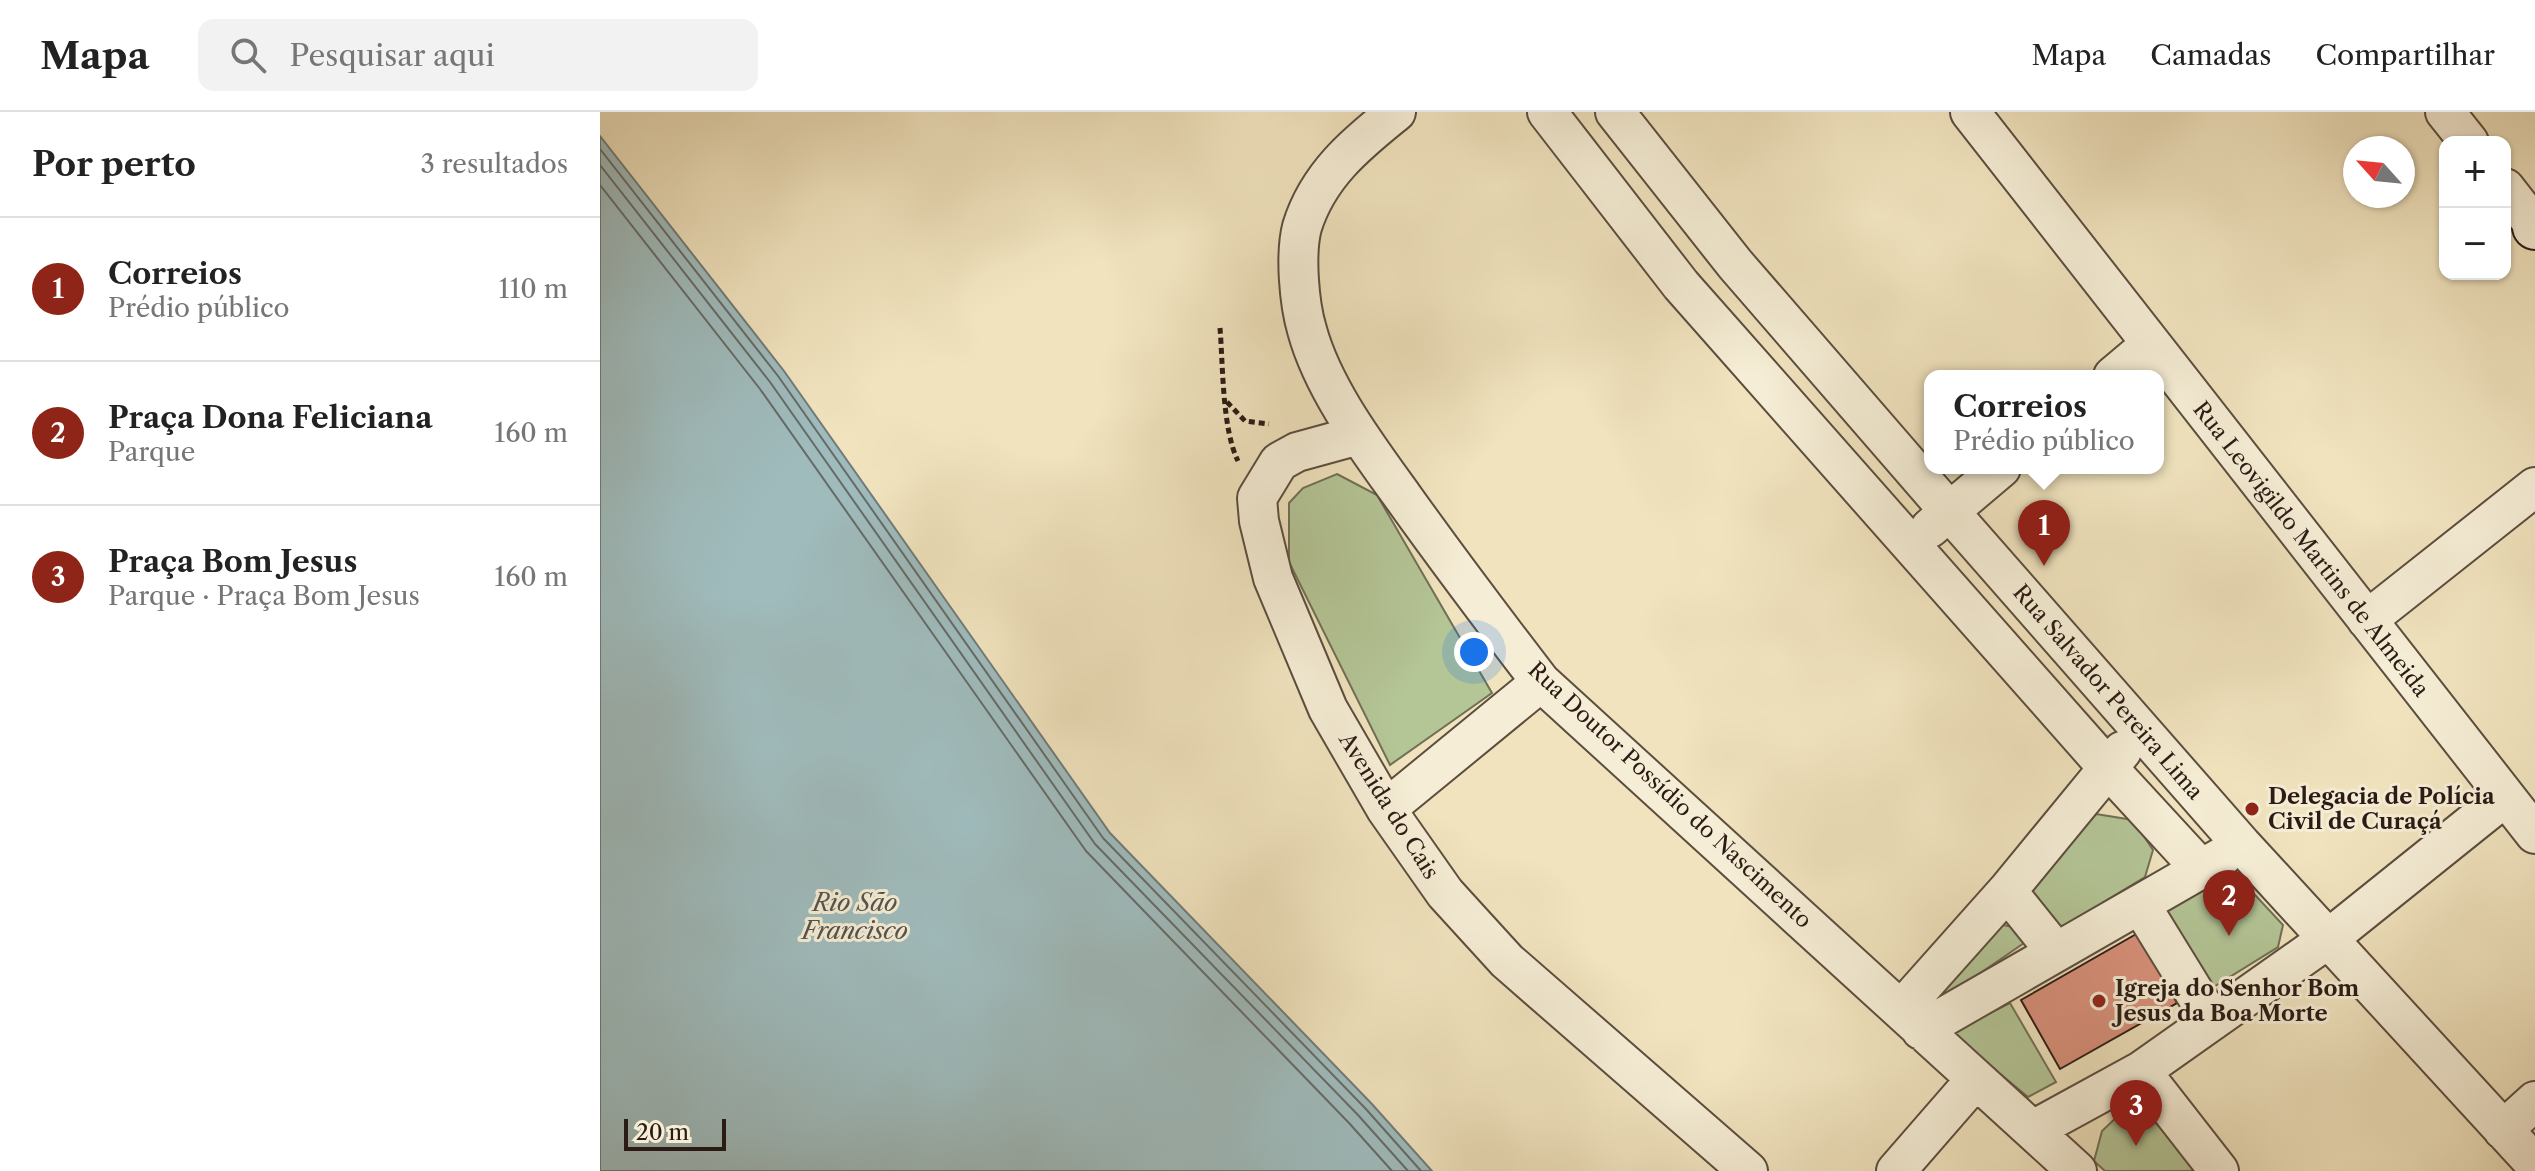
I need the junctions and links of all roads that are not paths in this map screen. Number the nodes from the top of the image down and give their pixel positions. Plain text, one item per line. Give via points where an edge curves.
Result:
1 (1396, 112) edge
2 (1547, 112) edge
3 (1615, 112) edge
4 (1970, 112) edge
5 (2445, 112) edge
6 (2464, 136) edge
7 (2511, 196) edge
8 (2535, 226) edge
9 (2151, 344) junction
10 (2120, 370) edge
11 (1359, 435) junction
12 (1994, 474) edge
13 (2535, 487) edge
14 (1949, 511) junction
15 (1911, 544) junction
16 (2367, 620) junction
17 (1541, 682) junction
18 (2142, 731) junction
19 (2107, 767) junction
20 (1386, 809) junction
21 (2525, 818) edge
22 (2242, 845) junction
23 (2201, 869) junction
24 (2007, 891) junction
25 (2140, 904) junction
26 (2328, 939) junction
27 (2056, 952) junction
28 (1911, 1020) junction
29 (2212, 1021) junction
30 (2141, 1071) junction
31 (1976, 1079) junction
32 (2535, 1101) edge
33 (2033, 1130) junction
34 (2503, 1130) junction
35 (2535, 1164) edge
36 (1748, 1171) edge
37 (1896, 1171) edge
38 (2077, 1171) edge
39 (2219, 1171) edge

1 - 11 street, Rua Doutor Possídio do Nascimento via 1349,149 1322,183 1302,228 1299,273 1306,329
2 - 15 street via 1681,285
3 - 14 street, Rua Salvador Pereira Lima via 1735,264
4 - 9 street, Rua Leovigildo Martins de Almeida
5 - 6 street
7 - 8 street
9 - 10 street
9 - 16 street, Rua Leovigildo Martins de Almeida
11 - 17 street, Rua Doutor Possídio do Nascimento
11 - 20 street, Avenida do Cais via 1279,462 1257,498 1273,578 1328,709
12 - 14 street
13 - 16 street
14 - 15 street
14 - 18 street, Rua Salvador Pereira Lima
15 - 19 street
16 - 21 street, Rua Leovigildo Martins de Almeida
17 - 20 street
17 - 28 street, Rua Doutor Possídio do Nascimento
18 - 19 street
18 - 22 street, Rua Salvador Pereira Lima
19 - 23 street
19 - 24 street
20 - 36 street, Avenida do Cais via 1445,893 1507,961
21 - 26 street
22 - 23 street
22 - 26 street, Rua Salvador Pereira Lima
23 - 25 street
24 - 27 street
24 - 28 street
25 - 27 street
25 - 29 street
26 - 29 street
26 - 34 street, Rua Salvador Pereira Lima
27 - 28 street
28 - 31 street, Rua Doutor Possídio do Nascimento
29 - 30 street
30 - 33 street
30 - 39 street
31 - 33 street, Rua Doutor Possídio do Nascimento
31 - 37 street
32 - 34 street
33 - 38 street, Rua Doutor Possídio do Nascimento
34 - 35 street, Rua Salvador Pereira Lima

